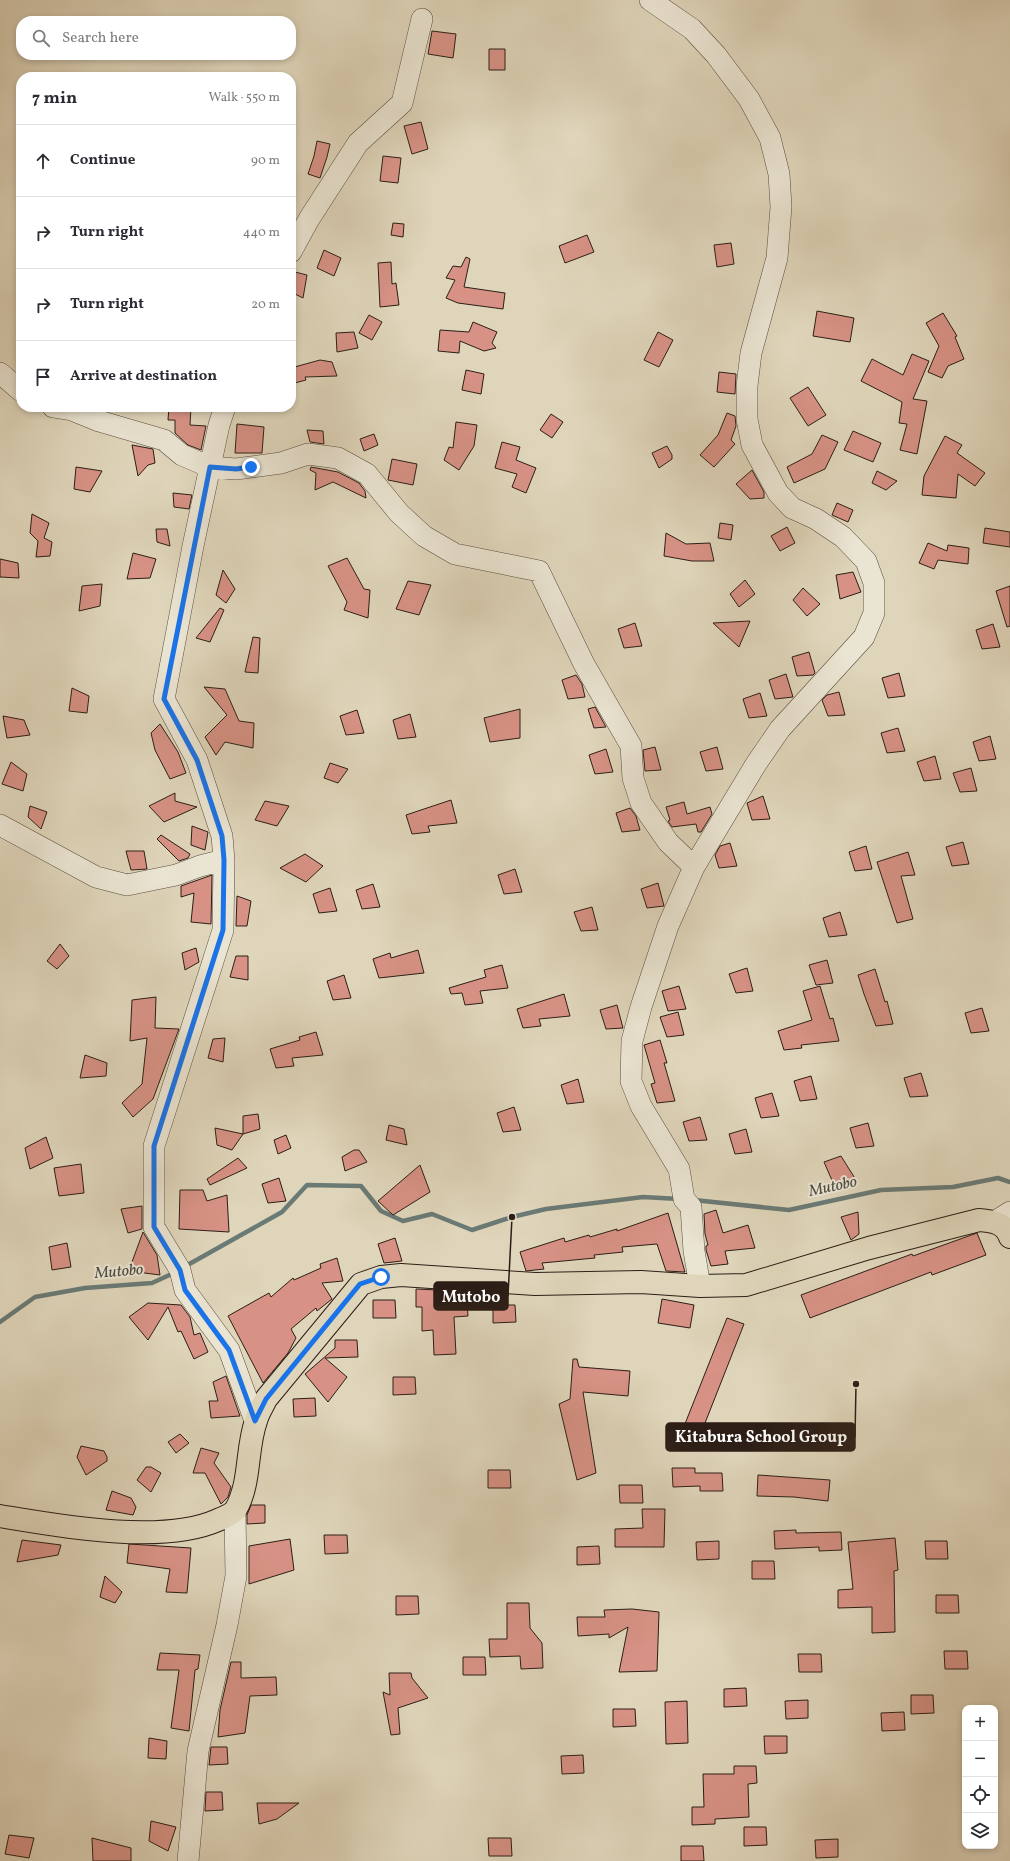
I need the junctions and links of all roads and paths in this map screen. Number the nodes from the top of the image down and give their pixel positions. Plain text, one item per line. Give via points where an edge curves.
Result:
1 (650, 0) edge
2 (422, 19) dead end
3 (296, 243) edge
4 (0, 373) edge
5 (16, 387) edge
6 (77, 412) edge
7 (223, 412) edge
8 (210, 467) junction
9 (0, 825) edge
10 (224, 860) junction
11 (694, 867) junction
12 (1006, 1224) edge
13 (700, 1286) junction
14 (255, 1421) junction
15 (235, 1510) junction
16 (0, 1516) edge
17 (188, 1861) edge

1 - 11 street via 692,29 716,55 749,99 770,138 779,174 777,258 751,352 747,386 747,419 752,446 778,493 792,508 816,519 843,537 866,561 874,583 874,613 864,637 780,729
2 - 3 street via 402,103 358,142
4 - 5 street
6 - 8 street via 164,440 182,454
7 - 8 street
8 - 10 street via 164,699 197,760 222,836
8 - 11 street via 244,468 281,463 308,454 338,458 367,474 399,513 424,536 455,554 539,571 584,664 631,746 632,778 641,803 668,842
9 - 10 street via 96,877 127,885 176,876
10 - 14 street via 223,930 154,1146 154,1227 180,1270 185,1290 229,1350
11 - 13 street via 668,926 641,1007 632,1041 631,1081 641,1106 679,1170 684,1200 691,1207
12 - 13 main road via 979,1220 869,1248 746,1285
13 - 14 main road via 641,1282 535,1284 402,1275 381,1277 360,1284 266,1399
14 - 15 main road via 246,1480
15 - 16 main road via 203,1527 171,1531 63,1527
15 - 17 street via 236,1576 198,1751

